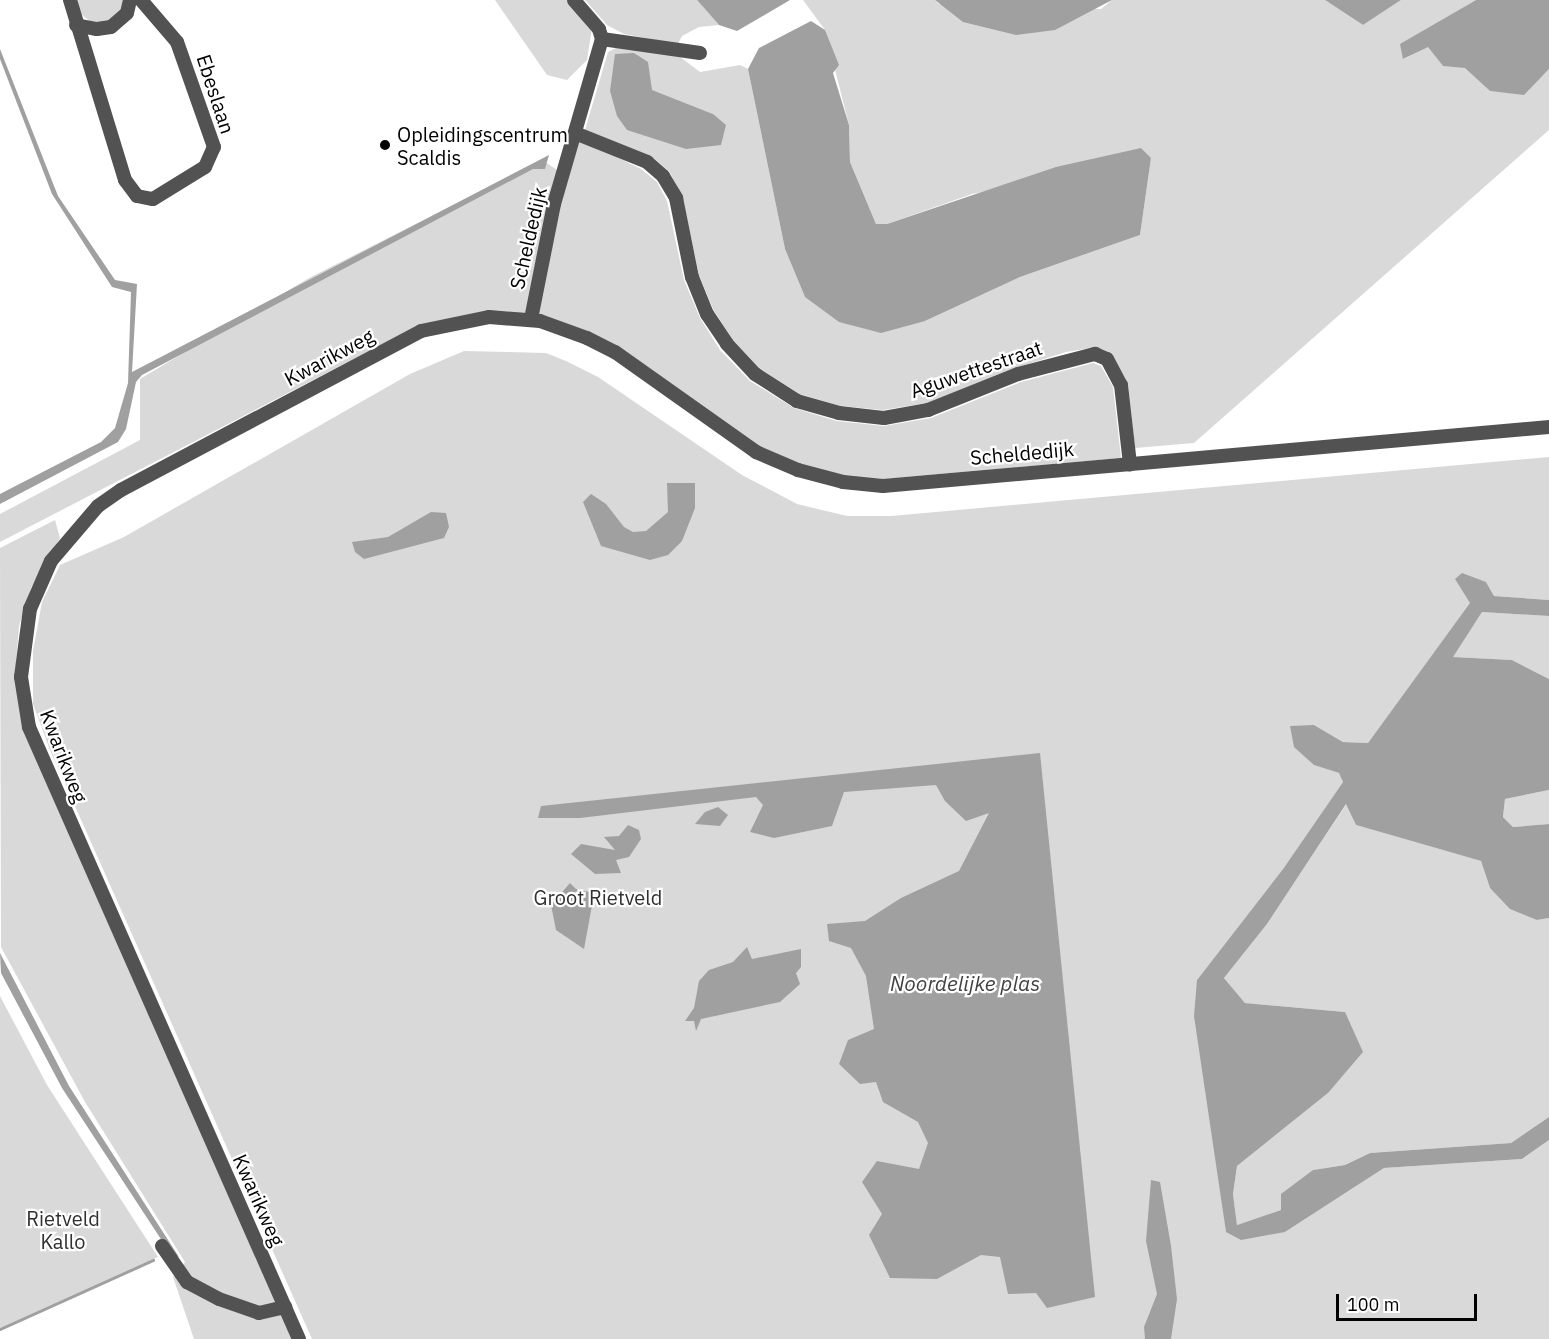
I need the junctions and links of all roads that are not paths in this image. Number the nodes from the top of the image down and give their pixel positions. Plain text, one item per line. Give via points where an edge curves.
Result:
1 (70, 0) edge
2 (130, 0) edge
3 (141, 0) edge
4 (574, 0) edge
5 (76, 25) junction
6 (602, 39) junction
7 (700, 53) dead end
8 (575, 133) junction
9 (536, 320) junction
10 (1549, 427) edge
11 (1130, 464) junction
12 (162, 1246) dead end
13 (285, 1307) junction
14 (299, 1339) edge

1 - 5 street, Ebeslaan
2 - 5 street via 127,13 111,27
3 - 5 street, Ebeslaan via 180,48 214,147 206,167 160,198 137,196 126,180
4 - 6 street via 599,28
6 - 7 street
6 - 8 street, Scheldedijk
8 - 9 street, Scheldedijk via 554,204
8 - 11 street, Aguwettestraat via 647,162 663,176 676,198 692,277 708,314 727,344 755,374 797,400 839,413 884,417 928,410 1018,374 1095,354 1107,359 1121,385
9 - 11 street, Scheldedijk via 615,352 756,452 798,470 843,482 883,486
9 - 13 street, Kwarikweg via 489,317 421,331 121,490 99,506 65,542 51,561 30,609 21,678 29,727 39,755
10 - 11 street, Scheldedijk
12 - 13 street via 187,1282 219,1299 259,1313
13 - 14 street, Kwarikweg

